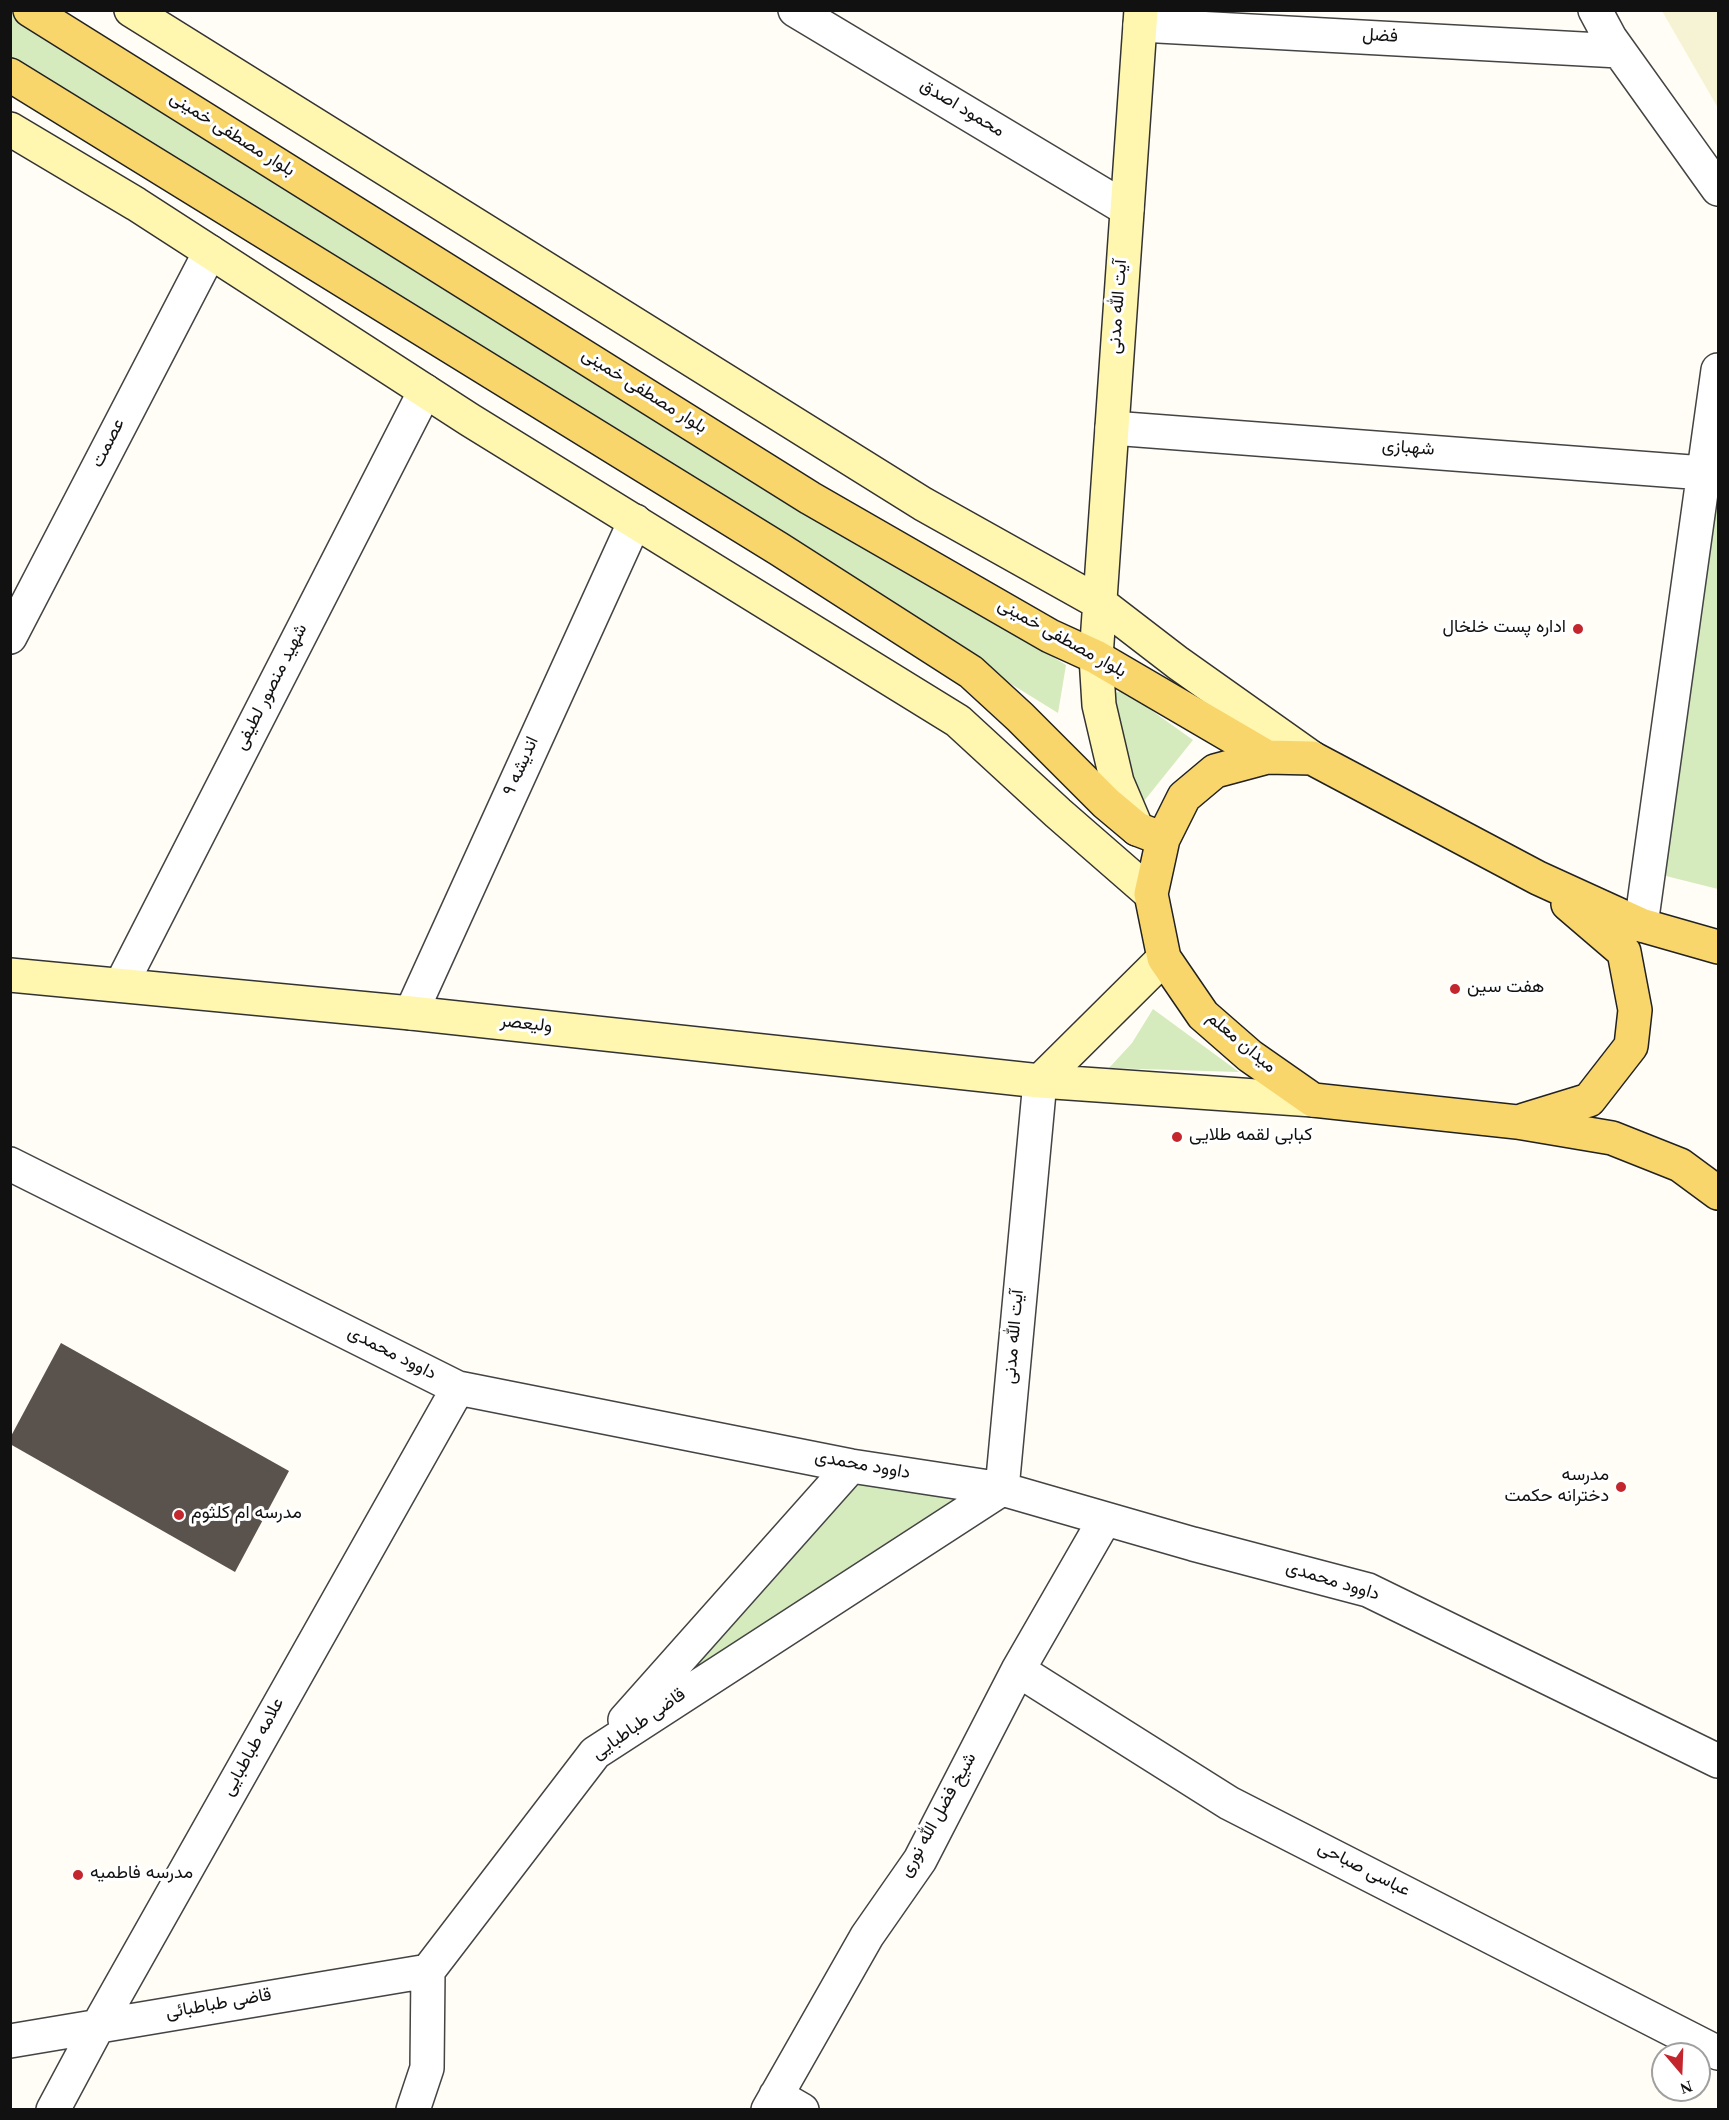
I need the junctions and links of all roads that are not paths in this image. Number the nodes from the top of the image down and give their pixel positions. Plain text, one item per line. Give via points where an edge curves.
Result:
1 (30, 10) edge
2 (131, 10) edge
3 (795, 10) edge
4 (1595, 10) edge
5 (1141, 18) edge
6 (1619, 51) junction
7 (10, 75) edge
8 (10, 129) edge
9 (1719, 189) edge
10 (1127, 209) junction
11 (210, 252) junction
12 (1719, 370) edge
13 (425, 391) junction
14 (1112, 428) junction
15 (1704, 473) junction
16 (635, 521) junction
17 (1100, 603) junction
18 (10, 637) edge
19 (1096, 657) junction
20 (1267, 757) junction
21 (1312, 758) junction
22 (1150, 834) junction
23 (1538, 878) junction
24 (1151, 894) junction
25 (1641, 925) junction
26 (1719, 947) edge
27 (1164, 958) junction
28 (10, 975) edge
29 (121, 985) junction
30 (411, 1013) junction
31 (1040, 1081) junction
32 (1313, 1100) junction
33 (1516, 1122) junction
34 (10, 1164) edge
35 (1719, 1193) edge
36 (458, 1388) junction
37 (852, 1466) junction
38 (1002, 1489) junction
39 (1102, 1523) junction
40 (1018, 1670) junction
41 (595, 1753) junction
42 (1719, 1761) edge
43 (428, 1971) junction
44 (98, 2026) junction
45 (10, 2041) edge
46 (1719, 2053) edge
47 (782, 2105) edge
48 (53, 2109) edge
49 (412, 2109) edge

1 - 19 main road, بلوار مصطفی خمینی via 810,498 1050,636
2 - 17 main road via 923,504
3 - 10 street, محمود اصدق
4 - 6 street
5 - 6 street, فضل
5 - 10 main road, آیت‌ الله مدنی
6 - 9 street
7 - 22 main road via 769,542 971,672 1106,803
8 - 11 main road
10 - 14 main road, آیت‌ الله مدنی
11 - 13 main road
11 - 18 street, عصمت
12 - 15 street
13 - 16 main road
13 - 29 street, شهید منصور لطیفی
14 - 15 street, شهبازی
14 - 17 main road, آیت‌ الله مدنی
15 - 25 street
16 - 24 main road via 958,721
16 - 30 street, اندیشه ۹
17 - 19 main road, آیت‌ الله مدنی
17 - 21 main road
19 - 20 main road, بلوار مصطفی خمینی
19 - 22 main road, آیت‌ الله مدنی via 1099,705 1117,782
20 - 21 main road, میدان معلم
20 - 22 main road, میدان معلم via 1215,771
21 - 23 main road, میدان معلم
22 - 24 main road, میدان معلم
23 - 25 main road, میدان معلم
23 - 33 main road via 1624,952 1635,1010 1630,1046 1589,1100
24 - 27 main road, میدان معلم
25 - 26 main road, میدان معلم
27 - 31 main road
27 - 32 main road, میدان معلم via 1203,1015 1250,1056
28 - 29 main road, ولیعصر
29 - 30 main road, ولیعصر
30 - 31 main road, ولیعصر
31 - 32 main road, ولیعصر
31 - 38 street, آیت الله مدنی
32 - 33 main road, میدان معلم
33 - 35 main road, میدان معلم via 1612,1138 1680,1165
34 - 36 street, داوود محمدی
36 - 37 street, داوود محمدی
36 - 44 street, علامه طباطبایی
37 - 38 street, داوود محمدی
37 - 41 street
38 - 39 street, داوود محمدی
38 - 41 street, قاضی طباطبایی
39 - 40 street, شیخ فضل الله نوری
39 - 42 street, داوود محمدی via 1368,1590
40 - 46 street, عباسی صباحی via 1229,1803
40 - 47 street, شیخ فضل الله نوری via 920,1860 867,1936
41 - 43 street, قاضی طباطبایی
43 - 44 street, قاضی طباطبائی
43 - 49 street via 427,2068
44 - 45 street, قاضی طباطبائی
44 - 48 street, علامه طباطبایی

